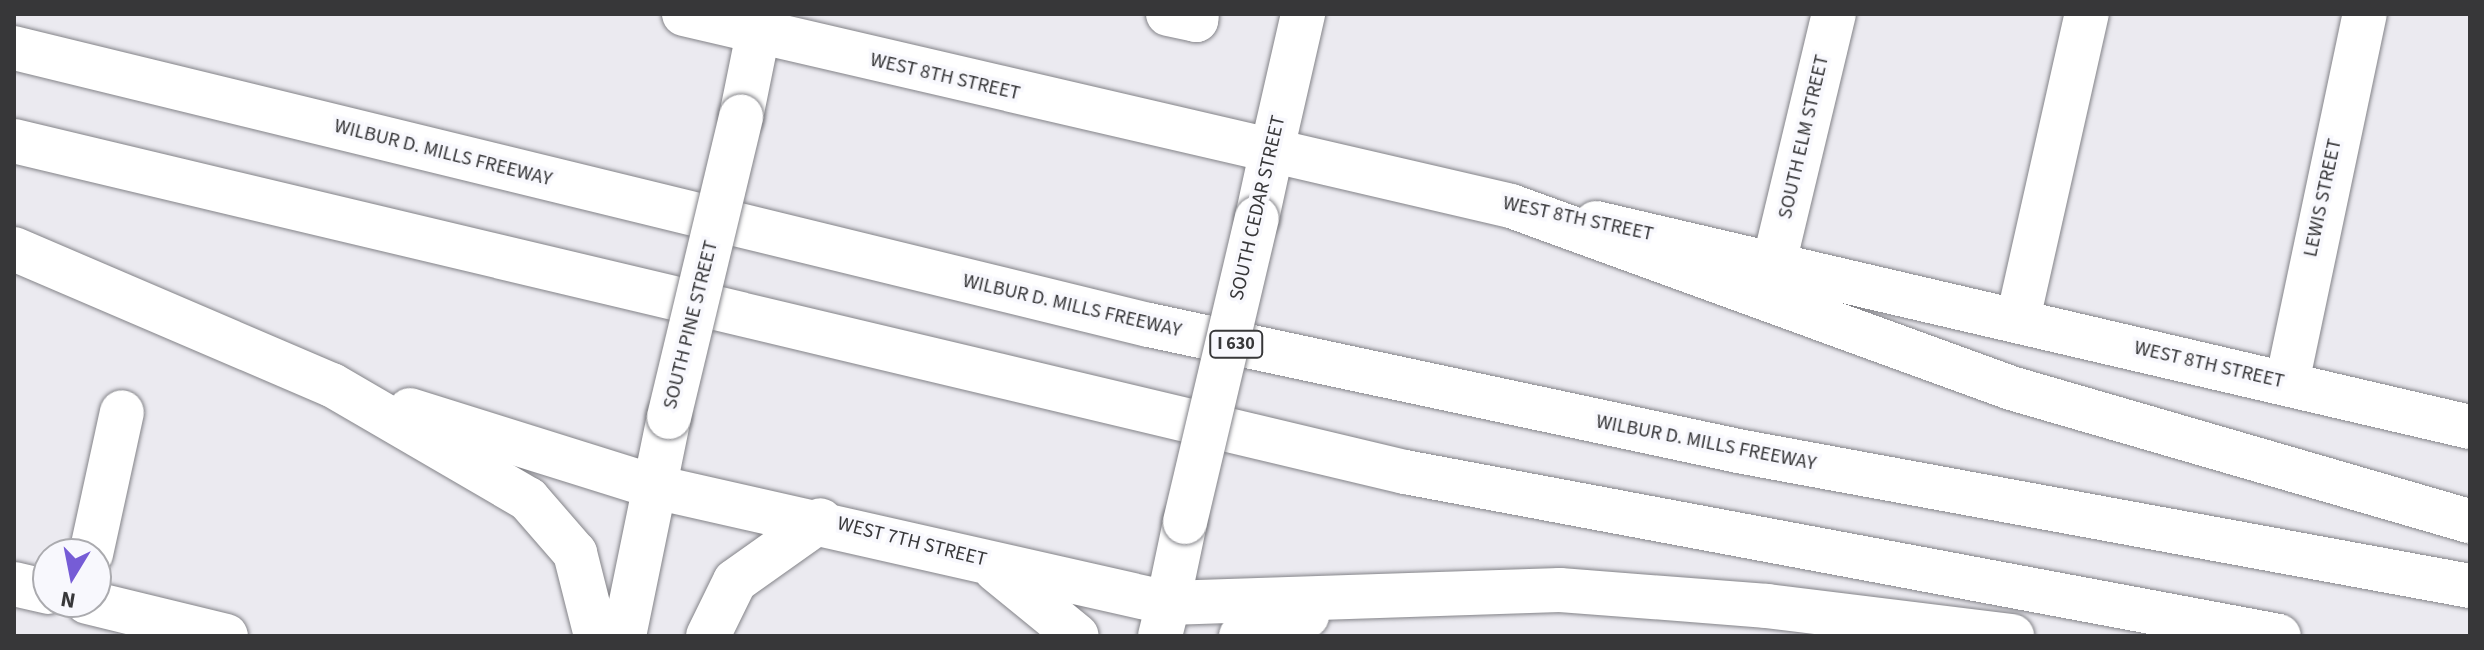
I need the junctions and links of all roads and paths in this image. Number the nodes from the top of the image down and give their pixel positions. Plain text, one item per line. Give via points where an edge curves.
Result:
1 (684, 14) edge
2 (1168, 14) edge
3 (1197, 14) edge
4 (1303, 14) edge
5 (2087, 14) edge
6 (2365, 14) edge
7 (1831, 15) edge
8 (760, 24) edge
9 (14, 48) edge
10 (14, 141) edge
11 (1271, 154) junction
12 (1511, 206) junction
13 (14, 249) edge
14 (1775, 259) junction
15 (2018, 319) junction
16 (2287, 383) junction
17 (332, 385) junction
18 (122, 412) dead end
19 (2470, 427) edge
20 (655, 487) junction
21 (821, 520) junction
22 (2470, 521) edge
23 (94, 538) edge
24 (982, 559) junction
25 (2470, 586) edge
26 (1366, 598) junction
27 (112, 608) edge
28 (1164, 620) edge
29 (226, 636) edge
30 (596, 636) edge
31 (624, 636) edge
32 (708, 636) edge
33 (1077, 636) edge
34 (1241, 636) edge
35 (2012, 636) edge
36 (2279, 636) edge

1 - 8 main road, WEST 8TH STREET
2 - 3 main road via 1196,20
4 - 11 main road, SOUTH CEDAR STREET
5 - 15 main road
6 - 16 main road, LEWIS STREET
7 - 14 main road, SOUTH ELM STREET
8 - 11 main road, WEST 8TH STREET
8 - 20 main road, SOUTH PINE STREET, bridge
9 - 25 main road, WILBUR D. MILLS FREEWAY / I 630 via 1149,325 1738,451
10 - 36 main road via 1379,466
11 - 12 main road, WEST 8TH STREET
11 - 28 main road, SOUTH CEDAR STREET, bridge
12 - 14 main road, WEST 8TH STREET
12 - 22 main road via 2011,388
13 - 17 main road
14 - 15 main road, WEST 8TH STREET
15 - 16 main road, WEST 8TH STREET
16 - 19 main road, WEST 8TH STREET
17 - 20 main road, WEST 7TH STREET
17 - 30 main road via 528,499 555,522 588,585
18 - 23 main road
20 - 21 main road, WEST 7TH STREET
20 - 31 main road, SOUTH PINE STREET
21 - 24 main road, WEST 7TH STREET
21 - 32 main road via 735,581
24 - 28 main road, WEST 7TH STREET
24 - 33 main road
26 - 28 main road, WEST 7TH STREET
26 - 34 main road
26 - 35 main road via 1560,590
27 - 29 main road

